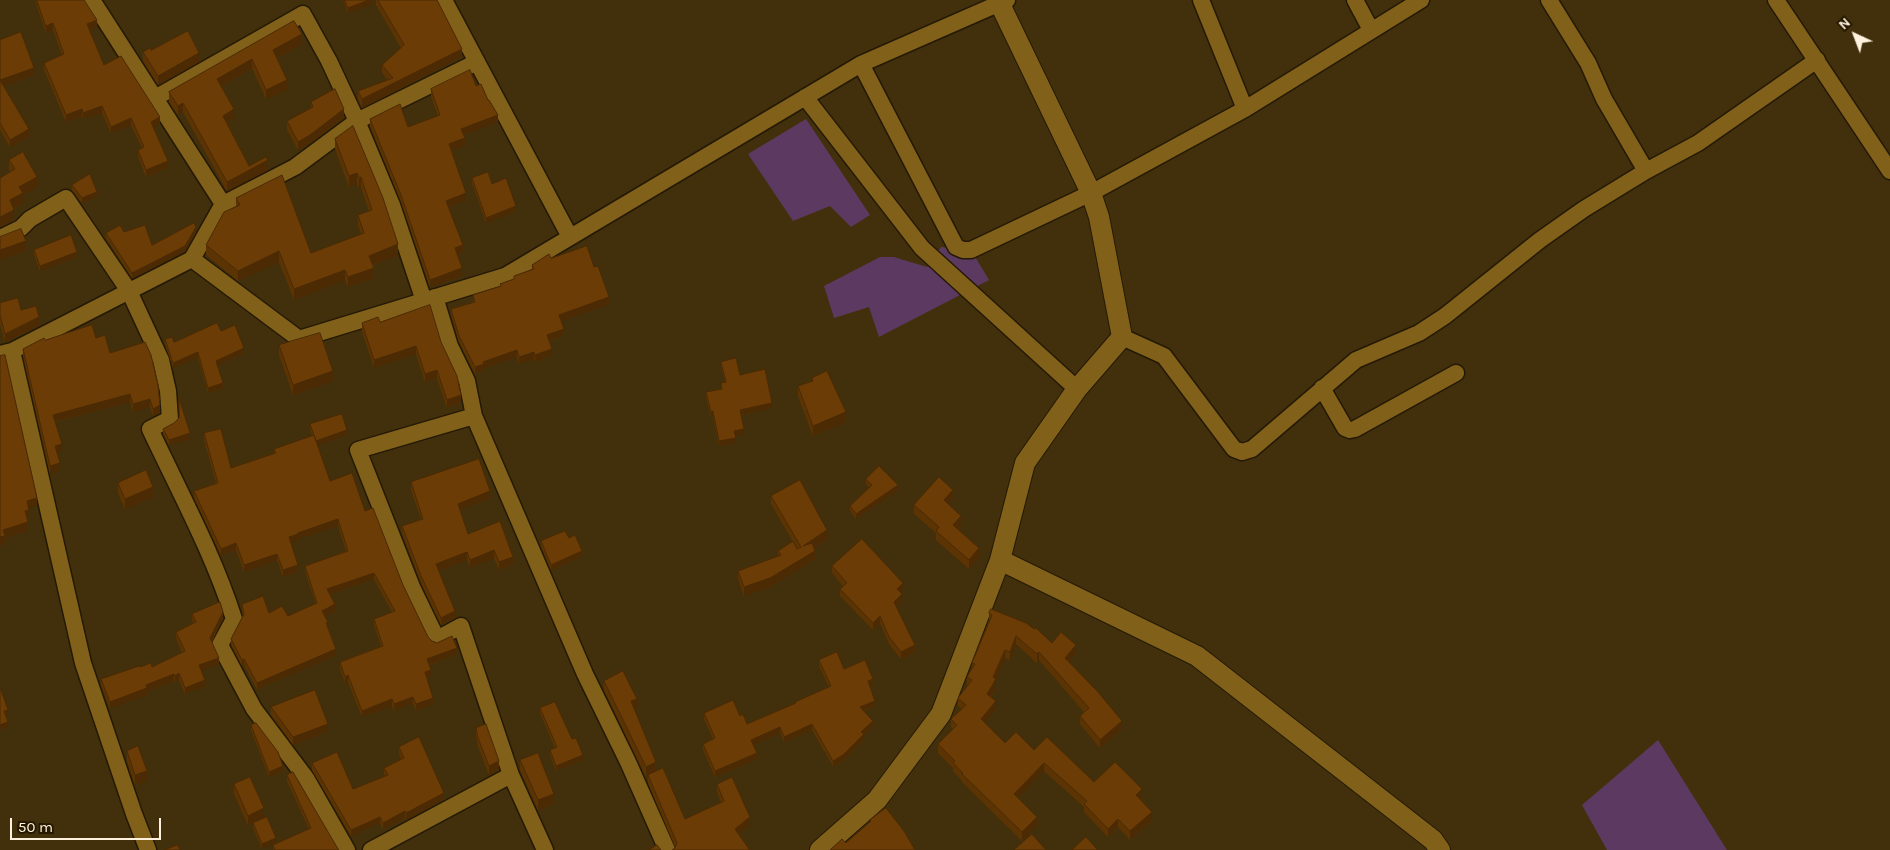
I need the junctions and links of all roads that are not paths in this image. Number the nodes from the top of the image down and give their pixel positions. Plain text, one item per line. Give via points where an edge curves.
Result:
1 (92, 0) edge
2 (444, 0) edge
3 (1201, 0) edge
4 (1355, 0) edge
5 (1421, 0) edge
6 (1549, 0) edge
7 (1776, 0) edge
8 (1002, 2) edge
9 (1371, 30) junction
10 (1817, 60) junction
11 (477, 62) junction
12 (860, 64) junction
13 (805, 97) junction
14 (155, 98) junction
15 (1245, 109) junction
16 (358, 121) junction
17 (1646, 171) junction
18 (1890, 171) edge
19 (1091, 193) junction
20 (223, 204) junction
21 (570, 237) junction
22 (0, 238) edge
23 (192, 259) junction
24 (128, 291) junction
25 (430, 299) junction
26 (1122, 337) junction
27 (6, 353) edge
28 (1456, 374) dead end
29 (1322, 388) junction
30 (1077, 389) junction
31 (474, 416) junction
32 (1000, 560) junction
33 (511, 775) junction
34 (148, 850) edge
35 (347, 850) edge
36 (372, 850) edge
37 (545, 850) edge
38 (667, 850) edge
39 (820, 850) edge
40 (1440, 850) edge

1 - 14 street
2 - 11 street
3 - 15 street
4 - 9 street
5 - 9 street
6 - 17 street via 1588,63 1604,100
7 - 10 street
8 - 12 street
8 - 19 street
9 - 15 street
10 - 17 street via 1698,143
10 - 18 street
11 - 16 street
11 - 21 street
12 - 13 street
12 - 19 street via 956,247 971,250
13 - 21 street
13 - 30 street via 922,248
14 - 16 street via 303,14
14 - 20 street
15 - 19 street
16 - 20 street via 295,167
16 - 25 street
17 - 29 street via 1540,240 1419,333 1356,360
19 - 26 street via 1100,217
20 - 23 street
21 - 25 street via 504,276
22 - 24 street via 66,198
23 - 24 street
23 - 25 street via 299,339
24 - 27 street
24 - 35 street via 161,360 168,391 170,419 150,429 209,554 234,619 220,645 254,709 306,778
25 - 31 street via 466,381
26 - 29 street via 1164,356 1234,449 1242,452 1252,449
26 - 30 street
27 - 34 street via 83,663
28 - 29 street via 1355,430 1345,428
30 - 32 street via 1025,463
31 - 33 street via 358,450 412,587 437,639 461,626
31 - 38 street via 585,674
32 - 39 street via 941,714 877,800
32 - 40 street via 1197,656 1433,840
33 - 36 street
33 - 37 street

